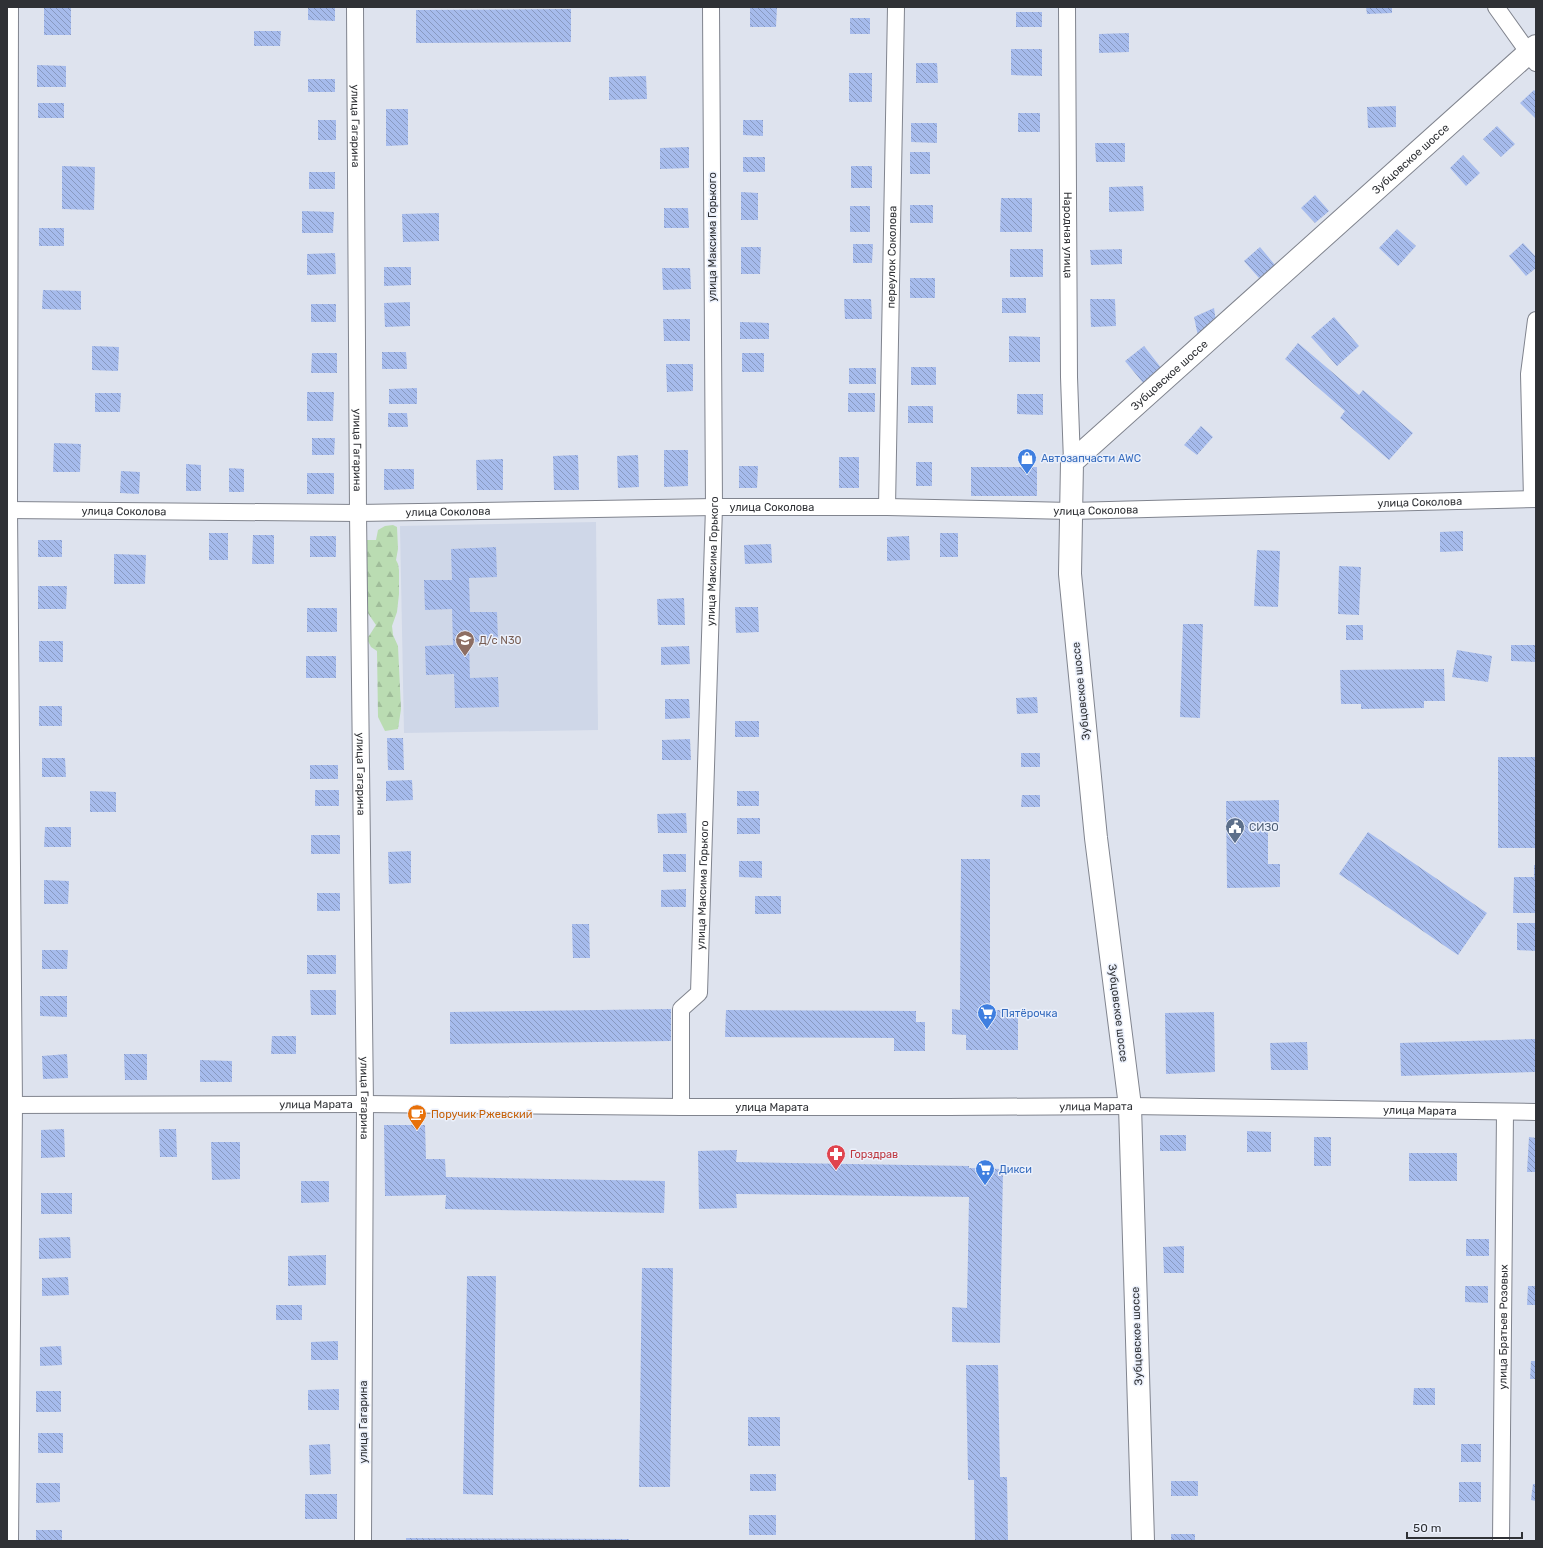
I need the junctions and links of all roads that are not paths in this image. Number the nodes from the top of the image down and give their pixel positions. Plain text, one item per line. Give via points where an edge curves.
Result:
1 (10, 7) edge
2 (356, 7) edge
3 (711, 7) edge
4 (896, 7) edge
5 (1067, 7) edge
6 (1496, 7) edge
7 (1533, 54) edge
8 (1536, 320) edge
9 (1072, 462) junction
10 (1534, 499) edge
11 (714, 507) junction
12 (887, 507) junction
13 (8, 510) edge
14 (1071, 511) junction
15 (358, 513) junction
16 (366, 1104) junction
17 (11, 1105) edge
18 (1130, 1106) junction
19 (681, 1107) junction
20 (1505, 1112) junction
21 (1536, 1112) edge
22 (10, 1541) edge
23 (363, 1541) edge
24 (1143, 1541) edge
25 (1501, 1541) edge

1 - 13 street
2 - 15 street, улица Гагарина
3 - 11 street, улица Максима Горького
4 - 12 street, переулок Соколова
5 - 9 street, Народная улица
6 - 7 street
7 - 9 main road, Зубцовское шоссе
8 - 10 street via 1529,374
9 - 14 main road, Зубцовское шоссе
10 - 14 street, улица Соколова
11 - 12 street, улица Соколова
11 - 15 street, улица Соколова
11 - 19 street, улица Максима Горького via 699,993 681,1009
12 - 14 street, улица Соколова
13 - 15 street, улица Соколова
13 - 17 street
14 - 18 main road, Зубцовское шоссе via 1070,574 1081,692 1097,846
15 - 16 street, улица Гагарина
16 - 17 street, улица Марата
16 - 19 street, улица Марата
16 - 23 street, улица Гагарина
17 - 22 street
18 - 19 street, улица Марата
18 - 20 street, улица Марата
18 - 24 main road, Зубцовское шоссе
20 - 21 street, улица Марата
20 - 25 street, улица Братьев Розовых

